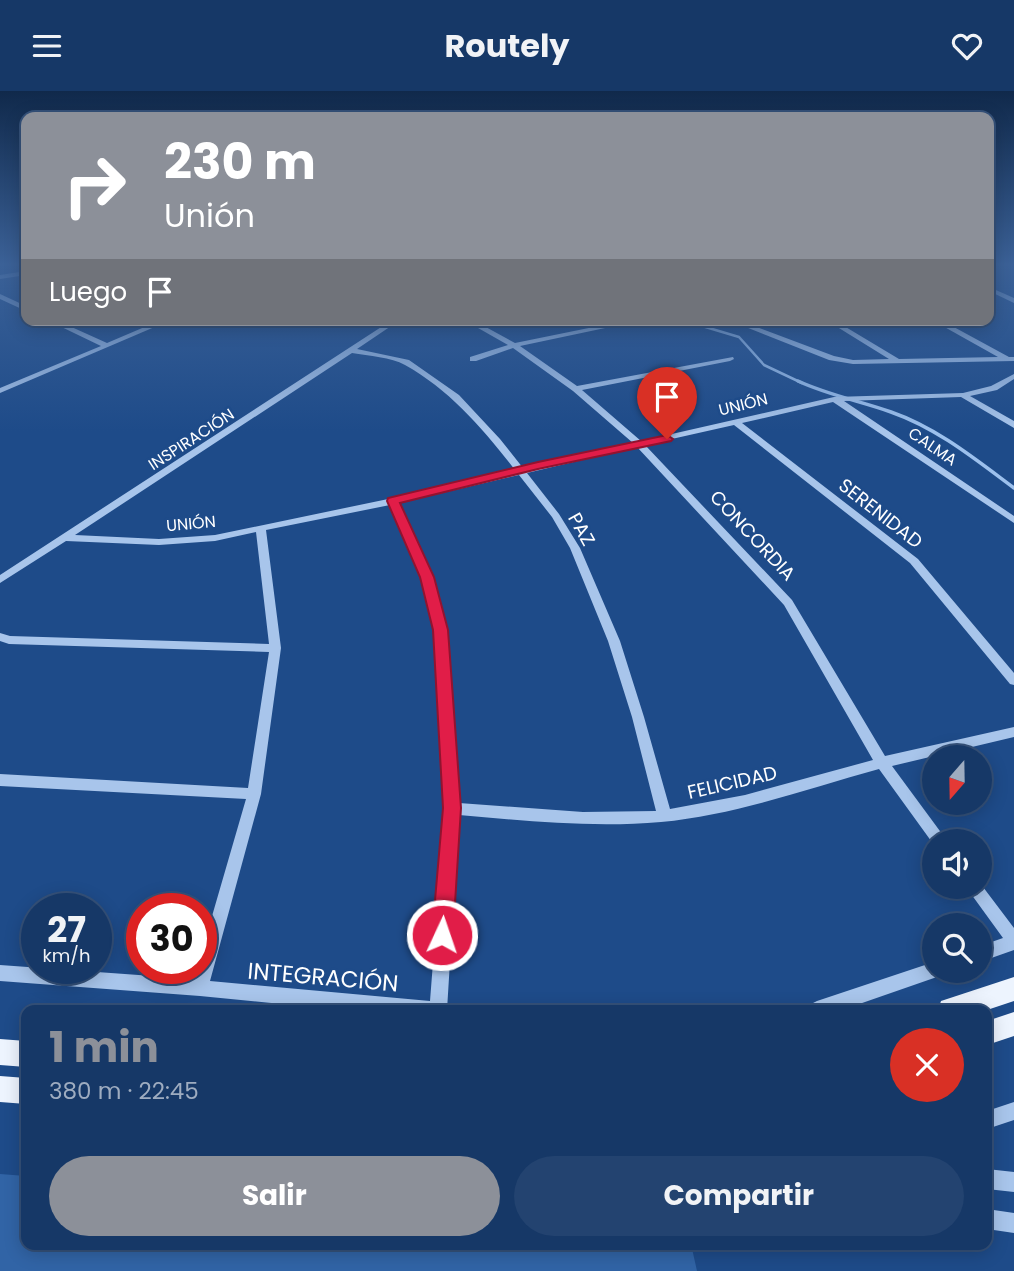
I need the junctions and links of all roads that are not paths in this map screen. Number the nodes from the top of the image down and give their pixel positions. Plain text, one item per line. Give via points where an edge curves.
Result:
1 (63, 326) edge
2 (153, 326) edge
3 (388, 326) edge
4 (478, 326) edge
5 (610, 326) edge
6 (748, 326) edge
7 (839, 326) edge
8 (947, 326) edge
9 (106, 345) junction
10 (514, 345) junction
11 (351, 350) junction
12 (472, 359) dead end
13 (730, 359) dead end
14 (1010, 359) edge
15 (897, 361) junction
16 (1014, 376) edge
17 (0, 380) edge
18 (12, 386) junction
19 (576, 389) junction
20 (0, 391) edge
21 (964, 395) junction
22 (834, 399) junction
23 (736, 422) junction
24 (1014, 425) edge
25 (639, 445) junction
26 (520, 470) junction
27 (393, 501) junction
28 (1014, 520) edge
29 (261, 530) junction
30 (65, 538) junction
31 (0, 580) edge
32 (0, 637) edge
33 (275, 648) junction
34 (1014, 681) edge
35 (1014, 732) edge
36 (882, 763) junction
37 (0, 780) edge
38 (254, 794) junction
39 (452, 808) junction
40 (665, 815) junction
41 (930, 829) edge
42 (983, 899) edge
43 (1014, 941) edge
44 (992, 949) edge
45 (0, 973) edge
46 (922, 974) edge
47 (200, 988) junction
48 (1014, 989) edge
49 (379, 1005) edge
50 (438, 1005) edge
51 (832, 1005) edge
52 (965, 1005) edge
53 (1014, 1024) edge
54 (992, 1031) edge
55 (0, 1052) edge
56 (21, 1054) edge
57 (0, 1089) edge
58 (21, 1091) edge
59 (1014, 1111) edge
60 (992, 1118) edge
61 (992, 1180) edge
62 (1014, 1182) edge
63 (992, 1220) edge
64 (1014, 1223) edge

1 - 9 street
2 - 9 street
3 - 11 street, INSPIRACIÓN
4 - 10 street, CONCORDIA
5 - 10 street
6 - 15 street via 832,358
7 - 15 street
8 - 14 street
9 - 18 street
10 - 12 street
10 - 19 street, CONCORDIA
11 - 26 street, PAZ via 406,362 456,397
11 - 30 street, INSPIRACIÓN
13 - 19 street
14 - 15 street
16 - 21 street, UNIÓN via 994,388
17 - 18 street
18 - 20 street
19 - 25 street, CONCORDIA
21 - 22 street, UNIÓN
21 - 24 street
22 - 23 street, UNIÓN
22 - 28 street, CALMA
23 - 25 street, UNIÓN
23 - 34 street, SERENIDAD via 914,561
25 - 26 street, UNIÓN
25 - 36 street, CONCORDIA via 788,603
26 - 27 street, UNIÓN
26 - 40 street, PAZ via 575,548 614,641
27 - 29 street, UNIÓN
27 - 39 street via 427,577 440,630
29 - 30 street, UNIÓN via 159,542
29 - 33 street
30 - 31 street, INSPIRACIÓN
32 - 33 street
33 - 38 street
35 - 36 street, FELICIDAD
36 - 40 street, FELICIDAD via 772,793
36 - 41 street, CONCORDIA
37 - 38 street
38 - 47 street
39 - 40 street, FELICIDAD via 548,818
39 - 50 street
42 - 43 street
43 - 44 street
45 - 47 street, INTEGRACIÓN
46 - 51 street
47 - 49 street, INTEGRACIÓN
48 - 52 main road
53 - 54 main road
55 - 56 main road
57 - 58 main road
59 - 60 street
61 - 62 street
63 - 64 street

